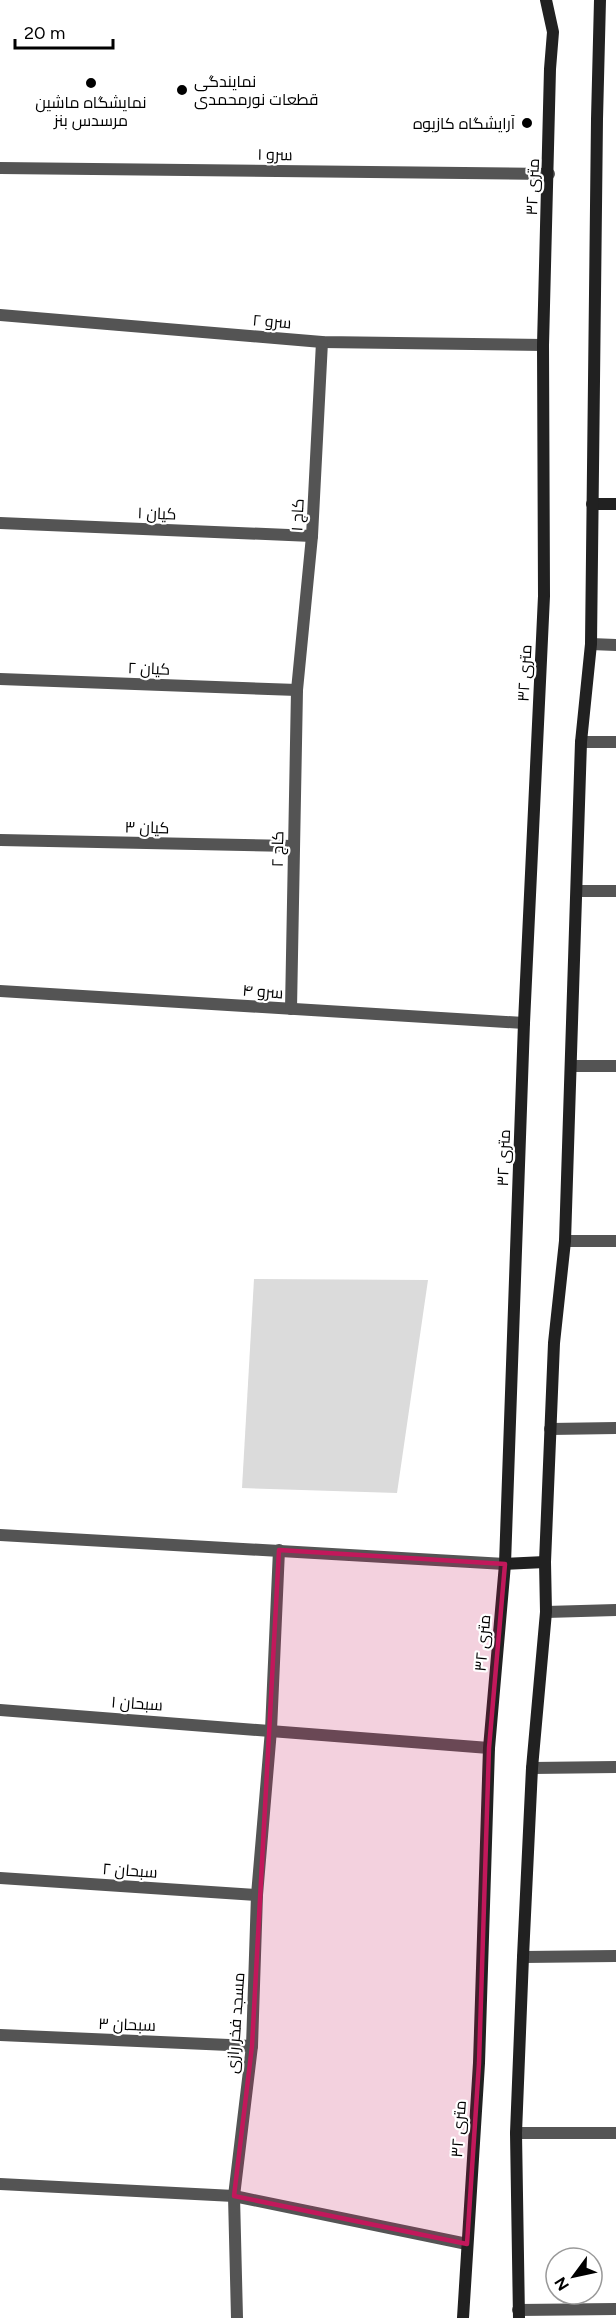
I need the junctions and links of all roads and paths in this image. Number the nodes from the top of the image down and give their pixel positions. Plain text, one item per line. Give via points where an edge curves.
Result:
1 (546, 0) edge
2 (600, 0) edge
3 (0, 168) edge
4 (549, 174) junction
5 (0, 315) edge
6 (322, 342) junction
7 (543, 345) junction
8 (592, 504) junction
9 (616, 504) edge
10 (0, 523) edge
11 (312, 536) junction
12 (591, 644) junction
13 (616, 645) edge
14 (0, 679) edge
15 (297, 690) junction
16 (581, 742) junction
17 (616, 742) edge
18 (0, 840) edge
19 (293, 846) junction
20 (577, 891) junction
21 (616, 891) edge
22 (0, 991) edge
23 (291, 1009) junction
24 (524, 1023) junction
25 (571, 1066) junction
26 (616, 1066) edge
27 (565, 1241) junction
28 (616, 1241) edge
29 (616, 1428) edge
30 (550, 1429) junction
31 (0, 1534) edge
32 (279, 1550) junction
33 (545, 1562) junction
34 (505, 1564) junction
35 (616, 1610) edge
36 (546, 1612) junction
37 (0, 1710) edge
38 (271, 1730) junction
39 (489, 1748) junction
40 (616, 1767) edge
41 (532, 1768) junction
42 (0, 1878) edge
43 (257, 1895) junction
44 (616, 1956) edge
45 (523, 1957) junction
46 (0, 2035) edge
47 (252, 2046) junction
48 (516, 2133) junction
49 (616, 2133) edge
50 (0, 2184) edge
51 (234, 2196) junction
52 (467, 2244) junction
53 (616, 2309) edge
54 (518, 2314) edge
55 (237, 2318) edge
56 (463, 2318) edge

1 - 4 main road, ۳۲ متری via 553,32
2 - 8 main road
3 - 4 street, سرو ۱
4 - 7 main road, ۳۲ متری
5 - 6 street, سرو ۲
6 - 7 street, سرو ۲
6 - 11 street, کاج ۱
7 - 24 main road, ۳۲ متری via 544,596
8 - 9 main road
8 - 12 main road
10 - 11 street, کیان ۱
11 - 15 street, کاج ۱
12 - 13 street
12 - 16 main road
14 - 15 street, کیان ۲
15 - 19 street, کاج ۲
16 - 17 street
16 - 20 main road
18 - 19 street, کیان ۳
19 - 23 street, کاج ۲
20 - 21 street
20 - 25 main road
22 - 23 street, سرو ۴
23 - 24 street, سرو ۴
24 - 34 main road, ۳۲ متری
25 - 26 street
25 - 27 main road
27 - 28 street
27 - 30 main road
29 - 30 street
30 - 33 main road
31 - 32 street
32 - 34 street
32 - 38 street, مسجد فخر رازی
33 - 34 main road
33 - 36 main road
34 - 39 main road, ۳۲ متری
35 - 36 street
36 - 41 main road
37 - 38 street, سبحان ۱
38 - 39 street, سبحان ۱
38 - 43 street, مسجد فخر رازی
39 - 52 main road, ۳۲ متری via 479,2063
40 - 41 street
41 - 45 main road
42 - 43 street, سبحان ۲
43 - 47 street, مسجد فخر رازی
44 - 45 street
45 - 48 main road
46 - 47 street, سبحان ۳
47 - 51 street, مسجد فخر رازی
48 - 49 street
48 - 54 main road
50 - 51 street
51 - 52 street
51 - 55 street, مسجد فخر رازی
52 - 56 main road, ۳۲ متری
53 - 54 street

